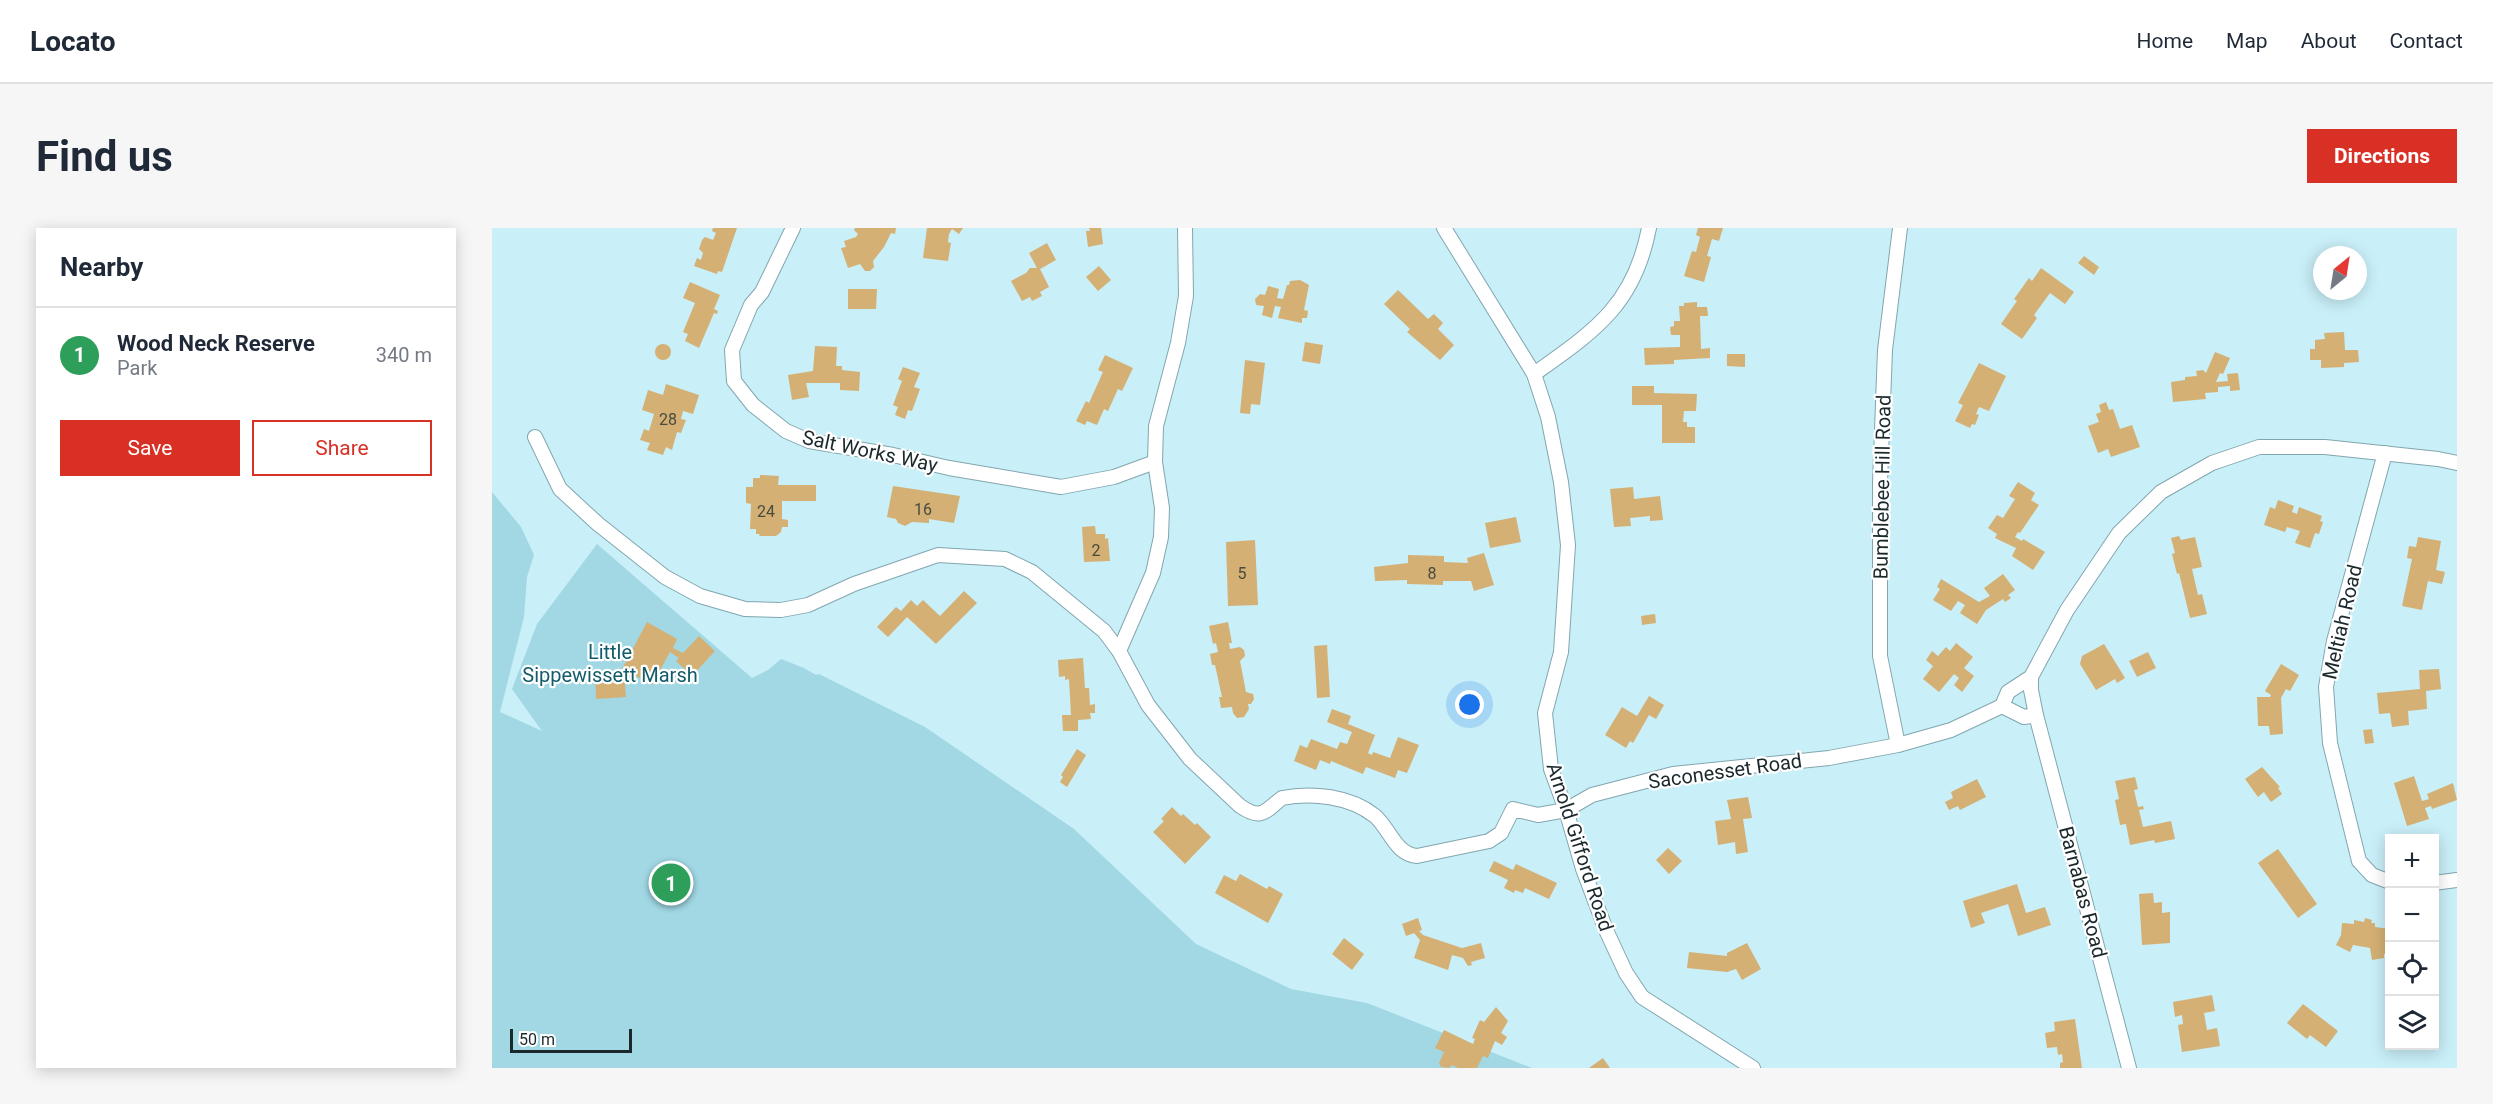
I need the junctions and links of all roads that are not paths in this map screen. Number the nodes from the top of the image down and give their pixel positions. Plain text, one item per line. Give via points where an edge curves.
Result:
1 (793, 228) edge
2 (1185, 228) edge
3 (1444, 228) edge
4 (1649, 228) edge
5 (1900, 228) edge
6 (1534, 374) junction
7 (535, 437) dead end
8 (2385, 453) junction
9 (1155, 462) junction
10 (2457, 463) edge
11 (1119, 651) junction
12 (2031, 677) junction
13 (2002, 705) junction
14 (2036, 715) junction
15 (1898, 745) junction
16 (1566, 810) junction
17 (2385, 880) edge
18 (2457, 880) edge
19 (2439, 882) edge
20 (1753, 1068) edge
21 (2129, 1068) edge

1 - 9 street, Salt Works Way via 762,292 751,305 732,350 734,381 753,405 786,431 809,441 1061,487 1114,477
2 - 9 street via 1186,296 1156,426
3 - 6 street, Arnold Gifford Road
4 - 6 street via 1630,286 1615,309
5 - 15 street, Bumblebee Hill Road via 1885,350 1880,483 1880,656
6 - 16 street, Arnold Gifford Road via 1548,417 1561,482 1568,545 1561,652 1545,713 1551,769
7 - 11 street, Saconesset Road via 560,489 569,499 665,577 700,596 745,609 781,610 808,605 938,555 1005,559 1032,572 1059,593 1104,631
8 - 10 street, Saconesset Road
8 - 12 street, Saconesset Road via 2325,447 2259,447 2212,464 2161,492 2119,533 2067,610
8 - 17 street, Meltiah Road via 2334,641 2326,687 2330,743 2359,861 2372,875
9 - 11 street via 1162,508 1161,537 1153,573
11 - 16 street, Saconesset Road via 1148,705 1190,759 1247,811 1260,814 1282,798 1292,796 1342,799 1375,816 1406,854 1417,856 1489,841 1501,833 1513,809 1538,814
12 - 13 street, Saconesset Road via 2008,692
12 - 14 street, Barnabas Road
13 - 14 street via 2024,717
13 - 15 street, Saconesset Road via 1951,730
14 - 21 street, Barnabas Road
15 - 16 street, Saconesset Road via 1786,763 1673,774 1593,795
16 - 20 street, Arnold Gifford Road via 1582,869 1606,930 1642,997
18 - 19 street

